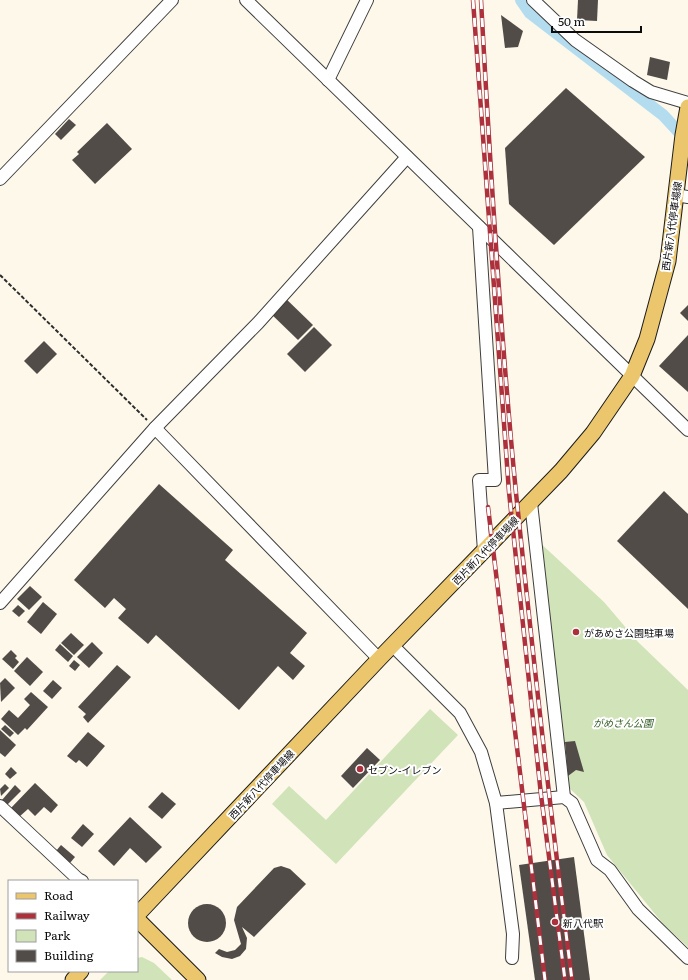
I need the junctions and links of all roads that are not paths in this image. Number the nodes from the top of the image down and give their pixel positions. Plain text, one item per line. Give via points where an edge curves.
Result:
1 (172, 0) edge
2 (246, 0) edge
3 (368, 0) edge
4 (533, 0) edge
5 (328, 80) junction
6 (688, 103) edge
7 (688, 107) edge
8 (407, 158) junction
9 (0, 179) edge
10 (682, 196) edge
11 (479, 227) junction
12 (632, 376) junction
13 (155, 428) junction
14 (688, 430) edge
15 (531, 503) junction
16 (484, 551) junction
17 (0, 603) edge
18 (392, 645) junction
19 (379, 659) junction
20 (564, 797) junction
21 (496, 803) junction
22 (0, 806) edge
23 (80, 880) edge
24 (138, 914) edge
25 (138, 920) edge
26 (512, 958) dead end
27 (688, 958) edge
28 (80, 972) edge
29 (72, 980) edge
30 (198, 980) edge

1 - 9 street
2 - 5 street
3 - 5 street
4 - 6 street via 575,40 633,81 651,92
5 - 8 street
7 - 10 main road, 西片新八代停車場線
8 - 11 street
8 - 13 street via 258,323
10 - 12 main road, 西片新八代停車場線 via 668,261 646,339
11 - 12 street
11 - 16 street via 495,480 479,480
12 - 14 street
12 - 15 main road, 西片新八代停車場線 via 593,433
13 - 17 street
13 - 19 street
15 - 16 main road, 西片新八代停車場線
15 - 20 street
16 - 18 main road, 西片新八代停車場線
18 - 19 main road, 西片新八代停車場線
18 - 21 street via 460,713 481,752
19 - 24 main road, 西片新八代停車場線
20 - 21 street
20 - 27 street via 572,804 597,860 610,870 638,909
21 - 26 street via 513,934
22 - 23 street
25 - 30 main road
28 - 29 main road

